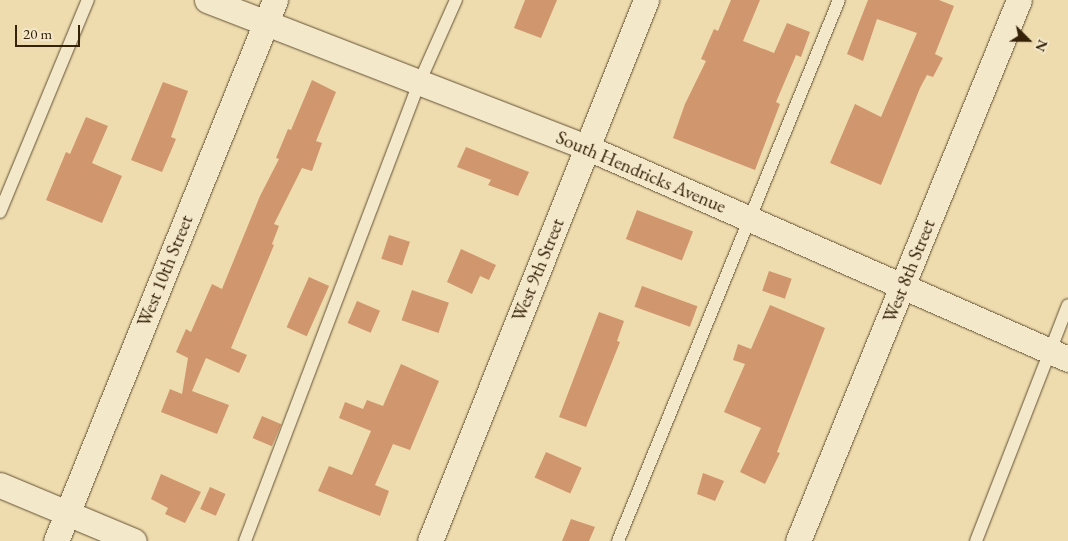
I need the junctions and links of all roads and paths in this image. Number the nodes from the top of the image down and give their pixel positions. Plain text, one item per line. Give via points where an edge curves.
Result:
1 (88, 0) edge
2 (207, 0) edge
3 (456, 0) edge
4 (646, 0) edge
5 (839, 0) edge
6 (1019, 0) edge
7 (270, 11) edge
8 (419, 82) junction
9 (586, 147) junction
10 (0, 212) edge
11 (750, 220) junction
12 (902, 286) junction
13 (1068, 305) edge
14 (1059, 355) edge
15 (0, 486) edge
16 (67, 512) junction
17 (56, 541) edge
18 (134, 541) edge
19 (244, 541) edge
20 (430, 541) edge
21 (618, 541) edge
22 (798, 541) edge
23 (976, 541) edge

1 - 10 lane
2 - 7 street, South Hendricks Avenue
3 - 8 lane
4 - 9 street, West 9th Street
5 - 11 lane
6 - 12 street, West 8th Street
7 - 8 street, South Hendricks Avenue
7 - 16 street, West 10th Street
8 - 9 street, South Hendricks Avenue
8 - 19 lane
9 - 11 street, South Hendricks Avenue
9 - 20 street, West 9th Street
11 - 12 street, South Hendricks Avenue
11 - 21 lane
12 - 14 street, South Hendricks Avenue
12 - 22 street, West 8th Street
13 - 14 lane
14 - 23 lane
15 - 16 street
16 - 17 street, West 10th Street
16 - 18 street

